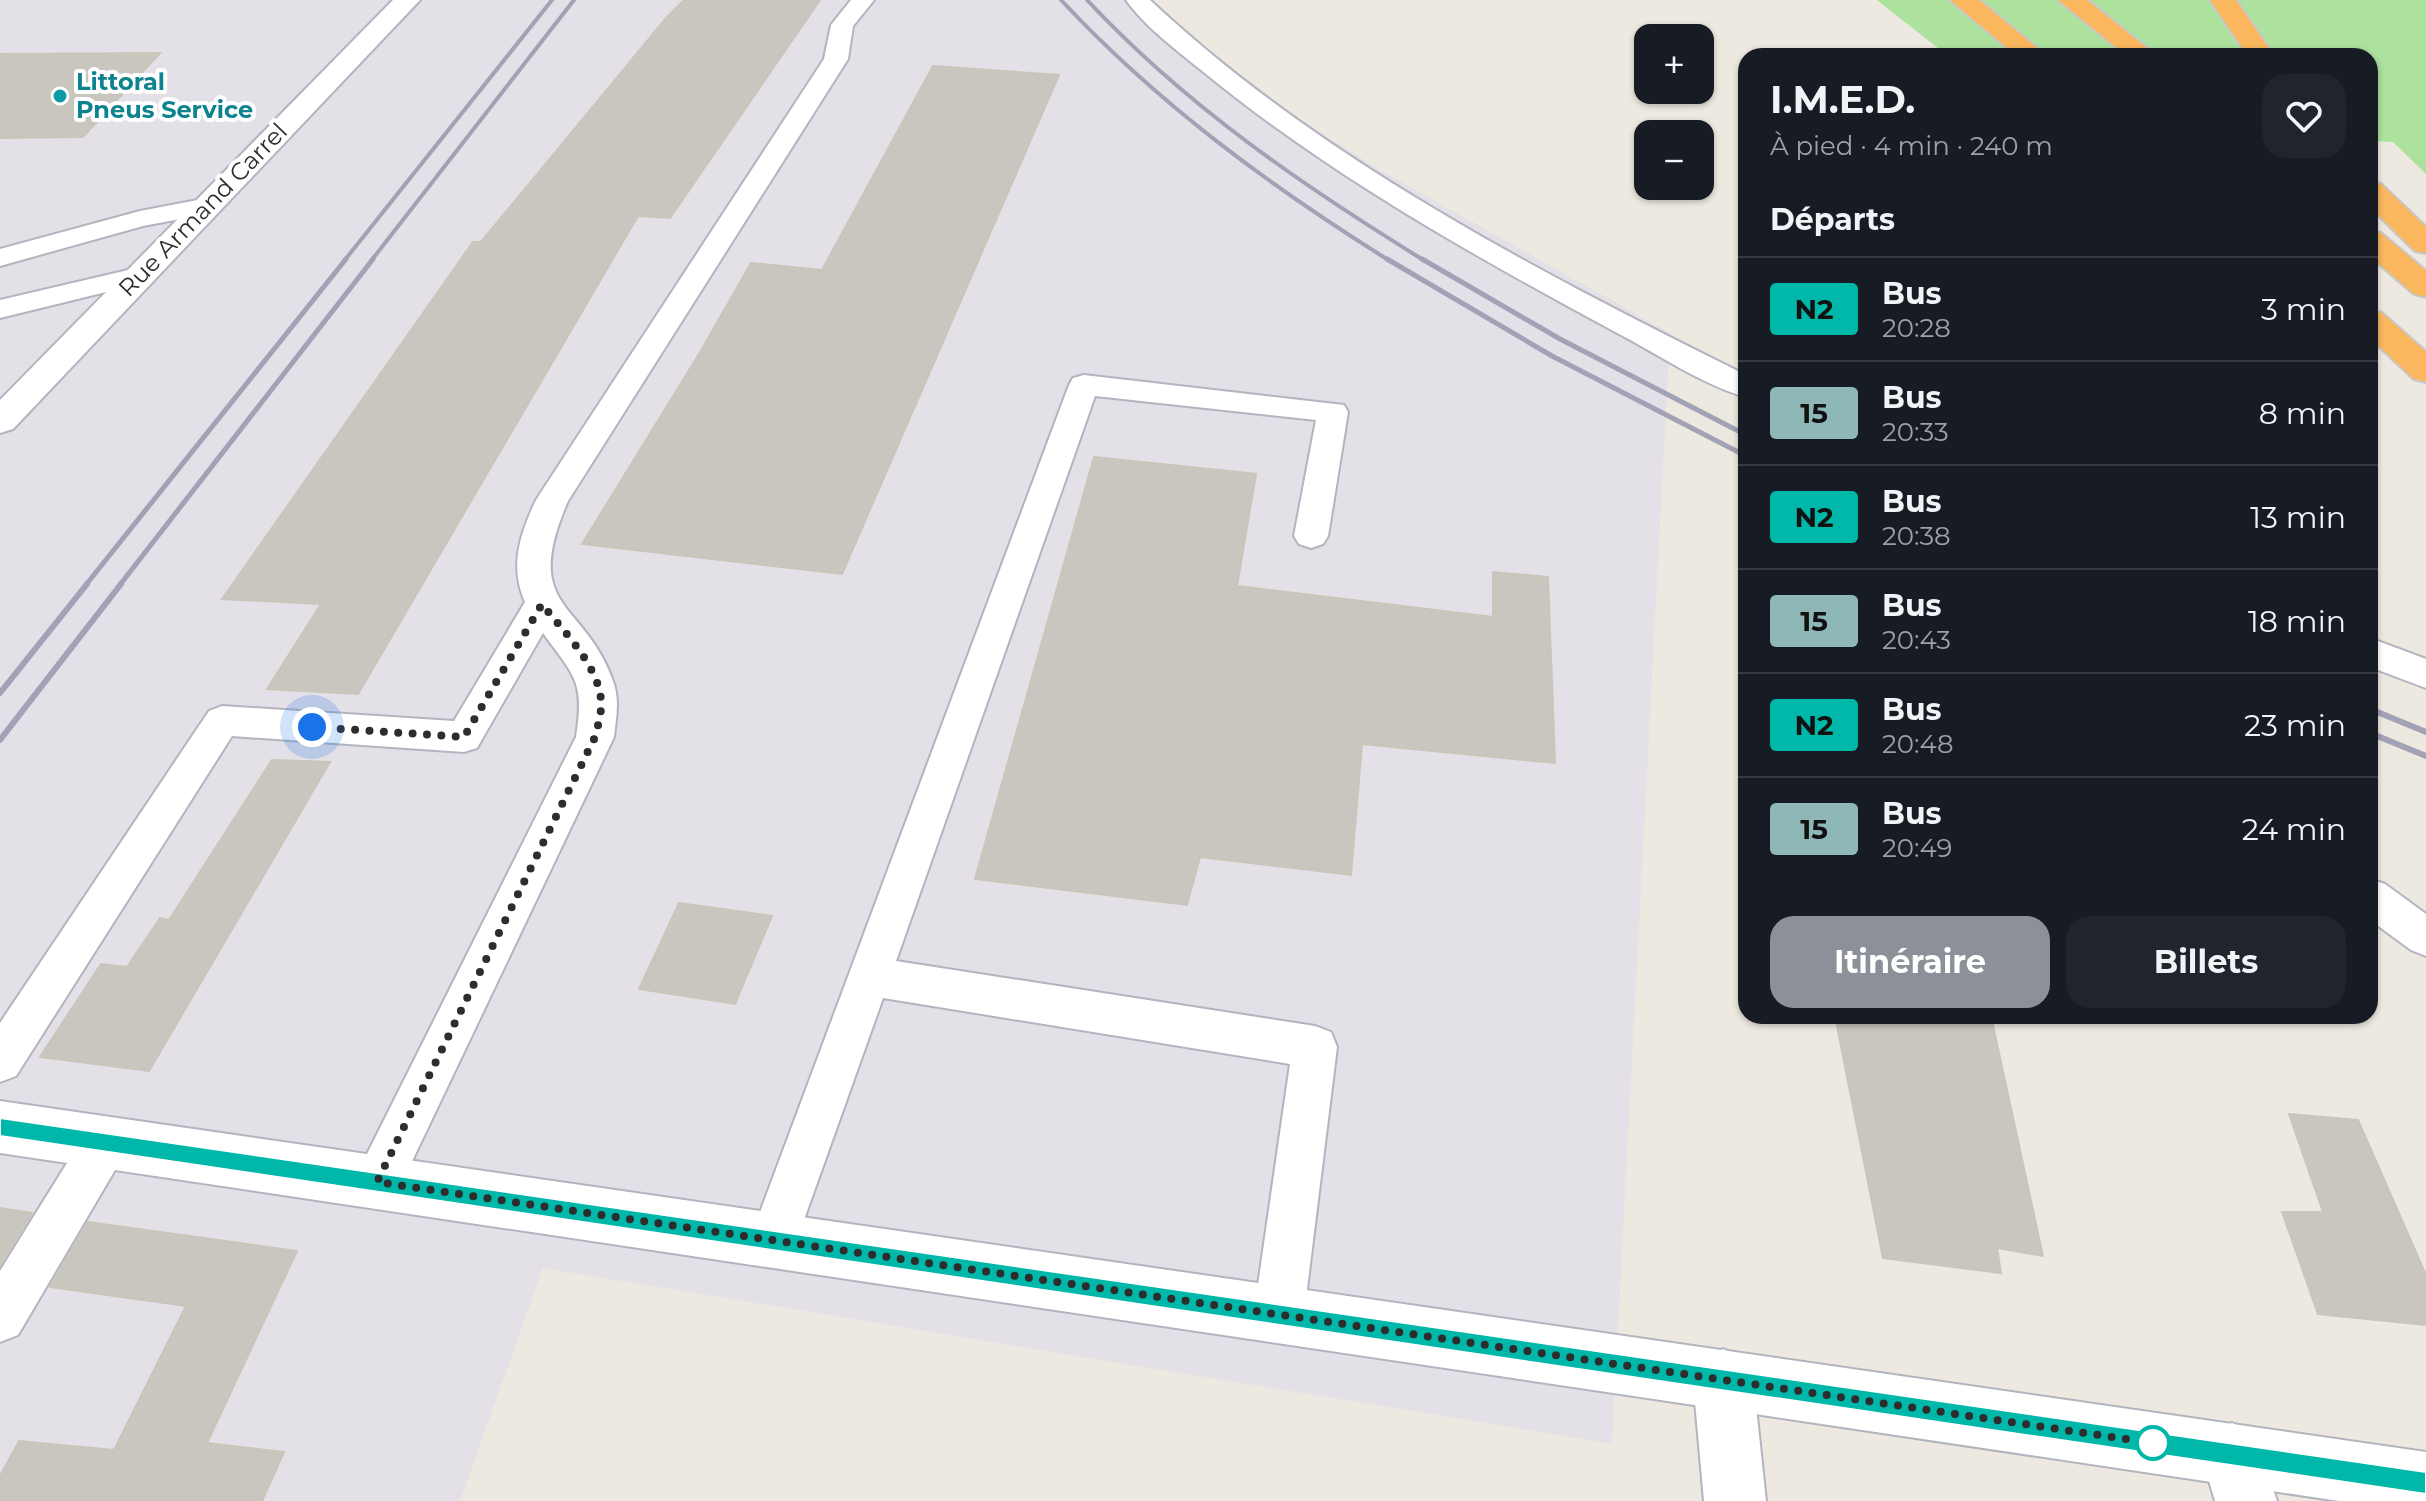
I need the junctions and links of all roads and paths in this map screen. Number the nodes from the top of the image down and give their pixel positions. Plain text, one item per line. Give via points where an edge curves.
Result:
1 (407, 0) edge
2 (863, 0) edge
3 (1137, 0) edge
4 (1963, 0) edge
5 (1997, 0) edge
6 (2071, 0) edge
7 (2223, 0) edge
8 (2039, 48) edge
9 (2042, 48) edge
10 (2134, 48) edge
11 (2256, 48) edge
12 (2378, 198) edge
13 (208, 206) junction
14 (2426, 244) edge
15 (2378, 247) edge
16 (0, 258) edge
17 (141, 275) junction
18 (2426, 287) edge
19 (0, 309) edge
20 (2378, 327) edge
21 (2426, 371) edge
22 (1738, 383) edge
23 (0, 421) edge
24 (1311, 536) dead end
25 (542, 604) junction
26 (2378, 655) edge
27 (2426, 674) edge
28 (2378, 903) edge
29 (2426, 937) edge
30 (869, 976) junction
31 (0, 1061) edge
32 (0, 1127) edge
33 (106, 1142) junction
34 (377, 1182) junction
35 (774, 1239) junction
36 (1279, 1313) junction
37 (0, 1317) edge
38 (1723, 1379) junction
39 (2239, 1478) edge
40 (2426, 1483) edge
41 (1735, 1501) edge

1 - 13 street, Rue Armand Carrel
2 - 25 lane via 842,25 836,59 552,500 533,564
3 - 22 lane via 1209,64 1348,165 1448,227
4 - 8 highway
5 - 9 highway
6 - 10 highway
7 - 11 highway
12 - 14 highway
13 - 16 lane
13 - 17 street, Rue Armand Carrel
15 - 18 highway
17 - 19 lane
17 - 23 street, Rue Armand Carrel
20 - 21 highway
24 - 30 lane via 1333,412 1084,385
25 - 31 lane via 464,737 222,721
25 - 34 lane via 596,682 601,699 595,737
26 - 27 lane
28 - 29 lane
30 - 35 lane
30 - 36 lane via 1315,1047
32 - 33 street
33 - 34 street
33 - 37 lane
34 - 35 street
35 - 36 street
36 - 38 street
38 - 39 street
38 - 41 street
39 - 40 street

